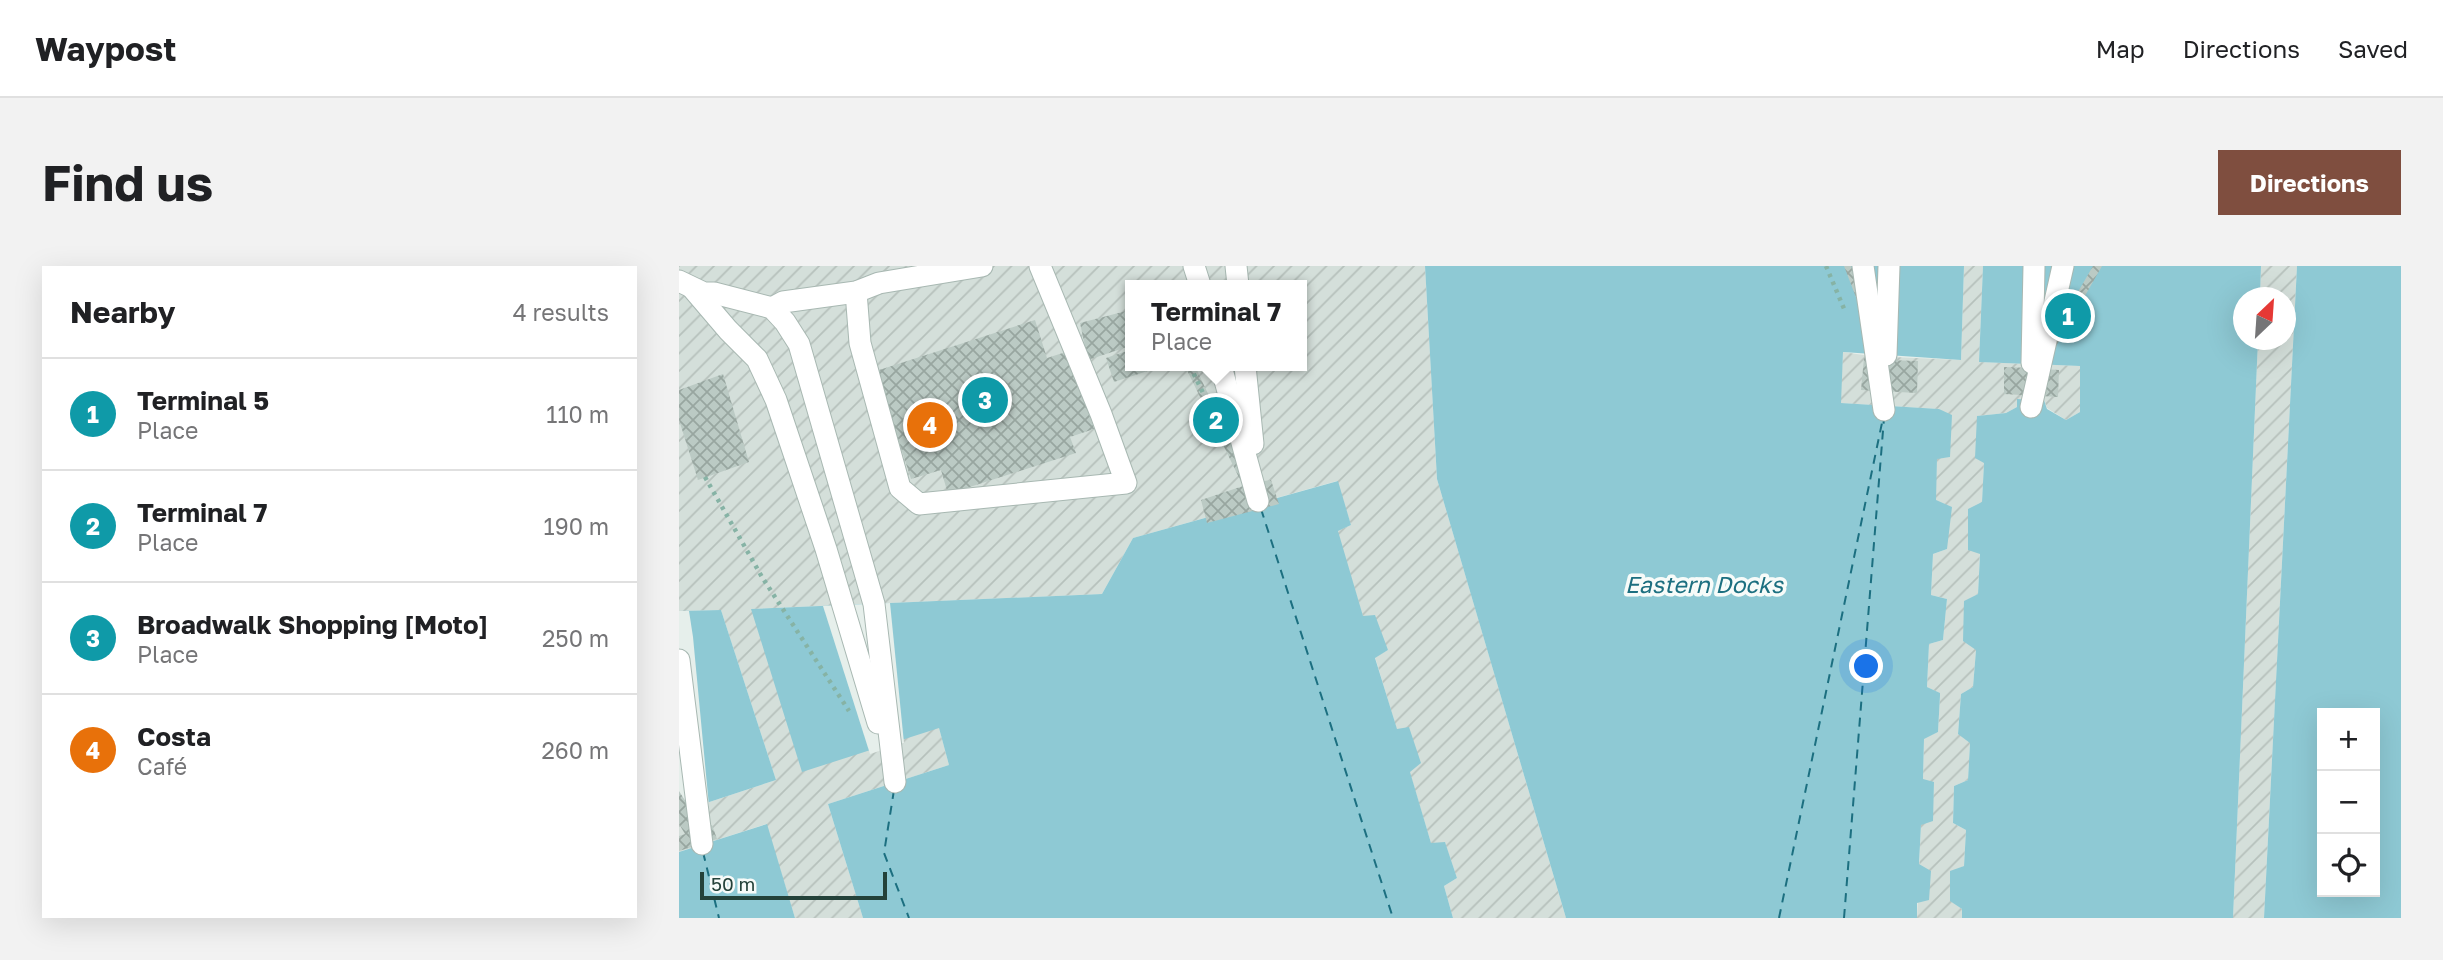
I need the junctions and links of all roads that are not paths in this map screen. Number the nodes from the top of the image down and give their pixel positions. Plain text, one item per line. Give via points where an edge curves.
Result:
1 (982, 266) edge
2 (1040, 266) edge
3 (1863, 266) edge
4 (1889, 266) edge
5 (2034, 266) edge
6 (2063, 266) edge
7 (917, 271) edge
8 (686, 285) edge
9 (856, 292) junction
10 (772, 308) junction
11 (1222, 371) edge
12 (1245, 371) edge
13 (679, 660) edge
14 (679, 770) edge

1 - 7 lane
2 - 9 lane via 1126,483 919,504 900,488 860,343
3 - 4 lane via 1884,410
5 - 6 lane via 2031,407
7 - 9 lane
8 - 10 lane
8 - 10 lane via 757,359 776,400 895,782 873,604 799,344
9 - 10 lane via 783,302
11 - 12 lane via 1258,502
13 - 14 lane via 702,844

